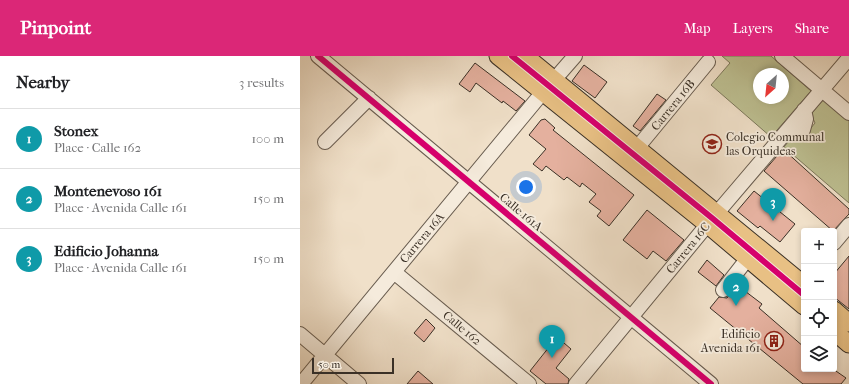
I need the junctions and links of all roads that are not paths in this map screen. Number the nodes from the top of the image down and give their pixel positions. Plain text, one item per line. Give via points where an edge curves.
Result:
1 (318, 56) edge
2 (498, 56) edge
3 (525, 56) edge
4 (575, 56) edge
5 (782, 56) edge
6 (849, 58) edge
7 (708, 62) dead end
8 (549, 86) junction
9 (822, 90) junction
10 (369, 98) junction
11 (849, 113) edge
12 (326, 142) dead end
13 (637, 148) junction
14 (469, 182) junction
15 (712, 218) junction
16 (849, 225) edge
17 (837, 239) edge
18 (748, 258) junction
19 (394, 272) junction
20 (801, 281) edge
21 (723, 290) dead end
22 (801, 303) edge
23 (837, 313) edge
24 (631, 317) junction
25 (849, 323) edge
26 (300, 334) edge
27 (837, 334) edge
28 (849, 344) edge
29 (325, 355) junction
30 (301, 384) edge
31 (359, 384) edge
32 (529, 384) edge
33 (576, 384) edge
34 (710, 384) edge

1 - 10 street, Calle 161A
2 - 8 main road
3 - 8 main road
4 - 8 street, Carrera 16A
5 - 9 street
6 - 9 street, Carrera 16C
7 - 13 street, Carrera 16B
8 - 13 main road
8 - 14 street, Carrera 16A
8 - 15 main road
9 - 11 street
9 - 15 street, Carrera 16C
10 - 12 street
10 - 14 street, Calle 161A
13 - 15 main road
14 - 19 street, Carrera 16A
14 - 24 street, Calle 161A
15 - 18 main road
15 - 20 main road
15 - 24 street, Carrera 16C
16 - 17 street
18 - 21 street
18 - 22 main road
19 - 29 street, Carrera 16A
19 - 32 street, Calle 162
23 - 25 main road
24 - 33 street, Carrera 16C
24 - 34 street, Calle 161A
26 - 29 street
27 - 28 main road
29 - 30 street, Carrera 16A
29 - 31 street

